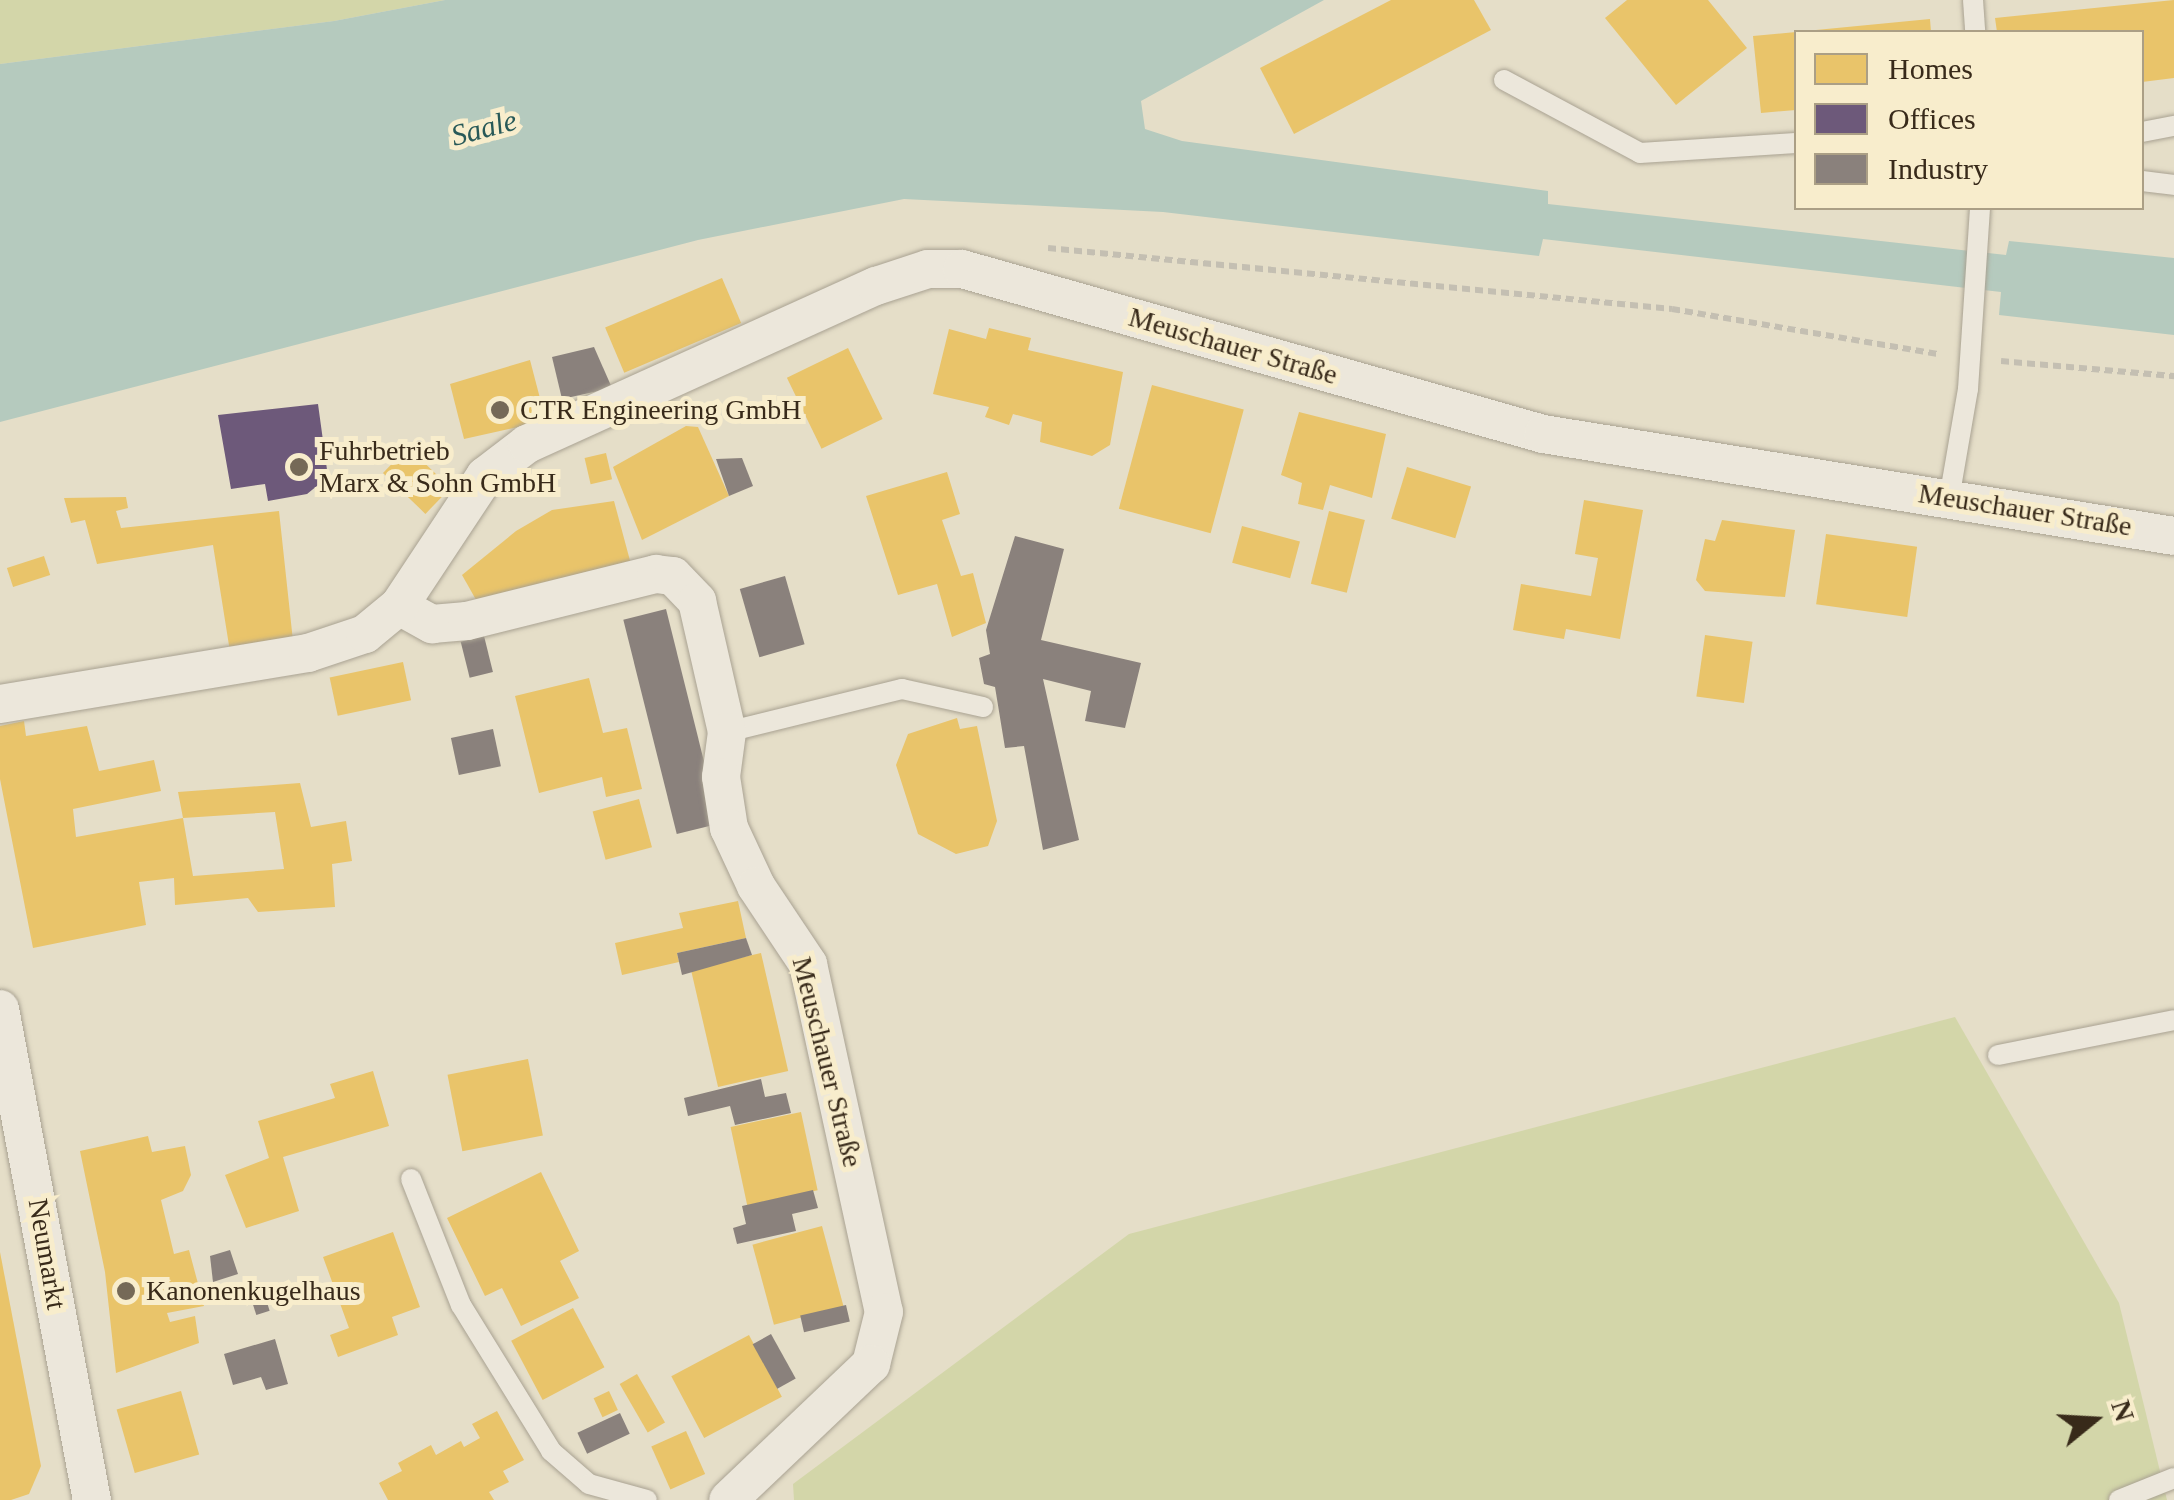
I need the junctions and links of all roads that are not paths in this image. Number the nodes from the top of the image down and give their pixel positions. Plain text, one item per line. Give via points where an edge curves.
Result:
1 (1973, 0) edge
2 (1976, 30) edge
3 (1504, 80) dead end
4 (2174, 126) edge
5 (2144, 132) edge
6 (1794, 143) edge
7 (2144, 181) edge
8 (2174, 185) edge
9 (1980, 210) edge
10 (1949, 499) junction
11 (2174, 536) edge
12 (399, 606) junction
13 (0, 704) edge
14 (982, 707) dead end
15 (727, 732) junction
16 (0, 1009) edge
17 (2174, 1020) edge
18 (1998, 1056) dead end
19 (411, 1179) dead end
20 (2174, 1478) edge
21 (587, 1492) edge
22 (83, 1497) edge
23 (647, 1500) edge
24 (728, 1500) edge
25 (2120, 1500) edge

1 - 2 lane
3 - 6 lane via 1640,153
4 - 5 lane
7 - 8 lane
9 - 10 lane via 1970,358
10 - 11 street, Meuschauer Straße
10 - 12 street, Meuschauer Straße via 1544,434 962,269 928,269 876,286 527,444 486,476
12 - 13 street, Meuschauer Straße via 365,634 308,653
12 - 15 street, Meuschauer Straße via 432,624 466,621 656,574 673,576 697,600 704,618
14 - 15 lane via 902,689
15 - 24 street, Meuschauer Straße via 721,778 728,828 756,886 808,964 884,1312 872,1364
16 - 22 street, Neumarkt
17 - 18 lane
19 - 21 lane via 461,1305 550,1451
20 - 25 lane
21 - 23 lane

